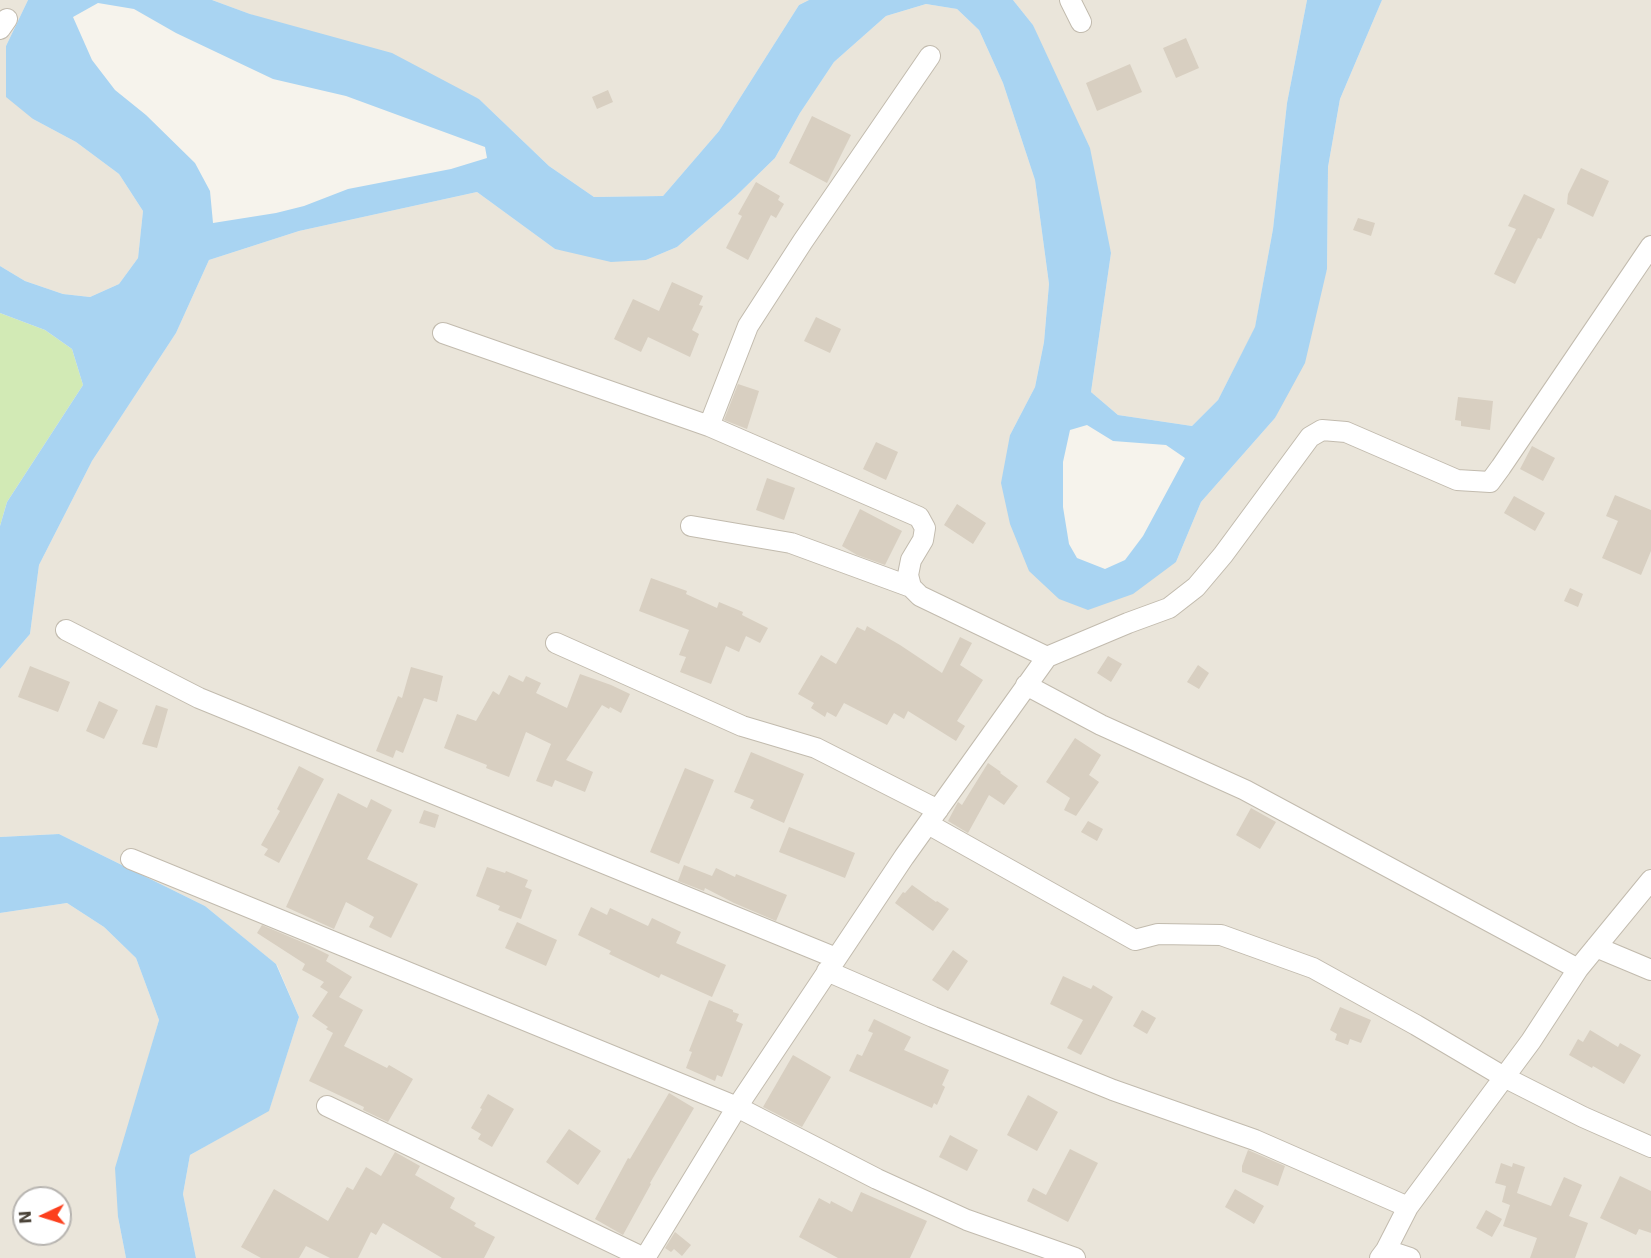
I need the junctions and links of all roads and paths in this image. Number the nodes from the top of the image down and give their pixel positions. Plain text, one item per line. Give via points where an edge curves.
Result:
1 (1070, 0) edge
2 (1081, 22) dead end
3 (930, 56) dead end
4 (1651, 246) edge
5 (443, 333) dead end
6 (709, 426) junction
7 (691, 526) dead end
8 (911, 587) junction
9 (66, 630) dead end
10 (556, 643) dead end
11 (1047, 657) junction
12 (1026, 685) junction
13 (933, 817) junction
14 (131, 859) dead end
15 (1651, 880) edge
16 (1596, 947) junction
17 (832, 964) junction
18 (1578, 969) junction
19 (1651, 970) edge
20 (1504, 1077) junction
21 (327, 1106) dead end
22 (737, 1107) junction
23 (1651, 1147) edge
24 (1408, 1207) junction
25 (1383, 1254) edge
26 (644, 1258) edge
27 (1075, 1258) edge
28 (1410, 1258) edge

1 - 2 street
3 - 6 street via 748,326
4 - 11 street via 1490,482 1457,480 1346,432 1322,430 1310,437 1196,587 1168,608
5 - 6 street
6 - 8 street via 919,518 925,528 909,567
7 - 8 street via 791,543
8 - 11 street via 920,596
9 - 17 street via 199,698
10 - 13 street via 742,726 816,748
11 - 12 street
12 - 13 street
12 - 18 street via 1101,725 1245,790
13 - 17 street
13 - 20 street via 1135,940 1158,934 1221,935 1312,968
14 - 22 street
15 - 16 street
16 - 18 street
16 - 19 street
17 - 22 street
17 - 24 street via 933,1017 1113,1090 1255,1140
18 - 20 street
20 - 23 street via 1583,1118
20 - 24 street
21 - 26 street
22 - 26 street
22 - 27 street via 967,1220
24 - 25 street
25 - 28 street

